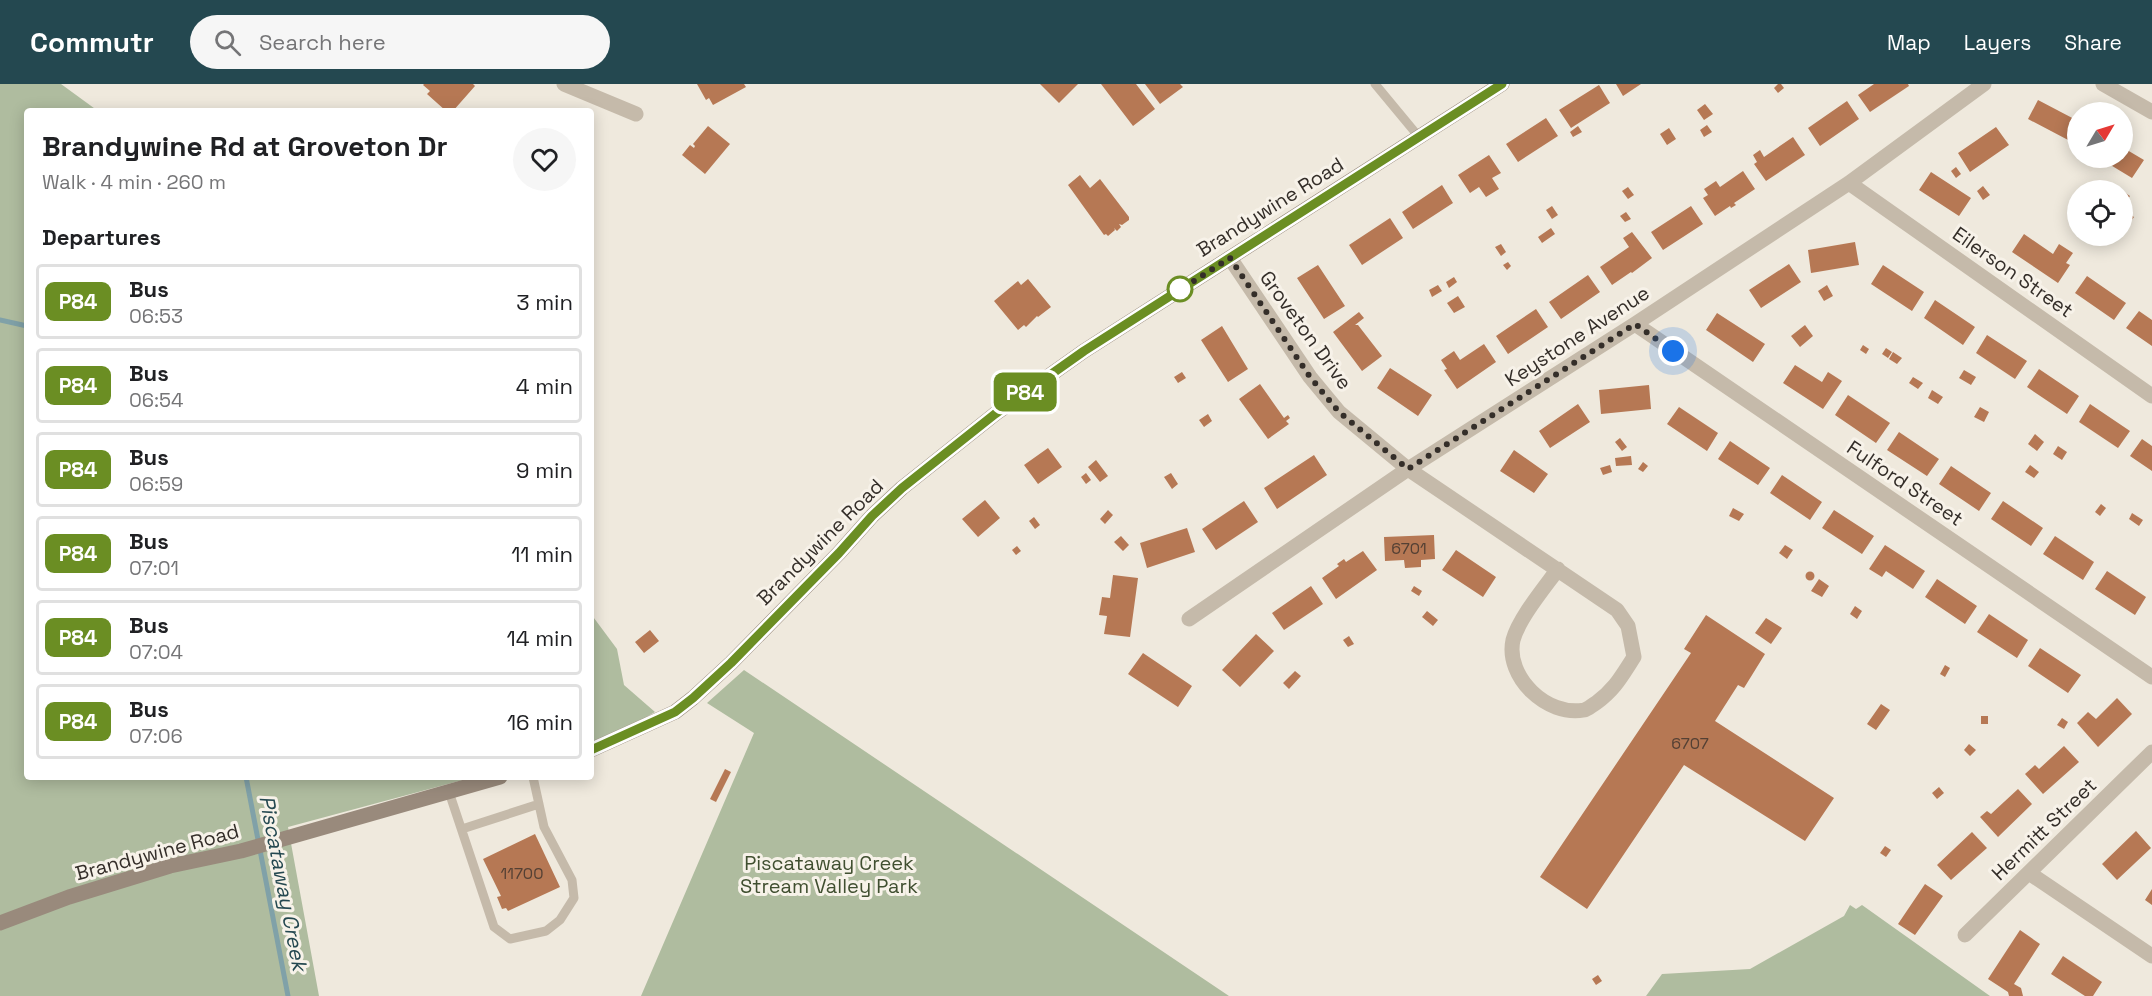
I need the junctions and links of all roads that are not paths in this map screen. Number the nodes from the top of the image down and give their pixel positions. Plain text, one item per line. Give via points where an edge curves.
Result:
1 (564, 84) edge
2 (1375, 84) edge
3 (1502, 84) edge
4 (1984, 84) edge
5 (2103, 84) edge
6 (2152, 112) edge
7 (636, 114) dead end
8 (1419, 137) junction
9 (1850, 183) junction
10 (1230, 258) junction
11 (1635, 324) junction
12 (2152, 396) edge
13 (1408, 469) junction
14 (1558, 569) junction
15 (1189, 619) dead end
16 (2152, 677) edge
17 (594, 749) edge
18 (2152, 752) edge
19 (490, 780) edge
20 (534, 780) edge
21 (449, 792) junction
22 (539, 804) junction
23 (462, 830) junction
24 (2029, 873) junction
25 (0, 923) edge
26 (1965, 935) dead end
27 (2152, 956) edge

1 - 7 street
2 - 8 lane
3 - 8 main road, Brandywine Road
4 - 9 street, Keystone Avenue
5 - 6 street
8 - 10 main road, Brandywine Road
9 - 11 street, Keystone Avenue
9 - 12 street, Eilerson Street
10 - 13 street, Groveton Drive via 1310,377 1339,412
10 - 17 main road, Brandywine Road via 1084,351 995,414 902,488 731,663 675,712
11 - 13 street, Keystone Avenue
11 - 16 street, Fulford Street
13 - 14 street, Groveton Drive
13 - 15 street, Keystone Avenue
14 - 14 street, Groveton Drive via 1617,610 1628,626 1634,657 1613,691 1586,710 1559,710 1534,695 1514,669 1513,640 1529,608
18 - 24 street, Hermitt Street
19 - 21 main road, Brandywine Road
20 - 22 lane
21 - 23 lane
21 - 25 main road, Brandywine Road via 241,851 170,866
22 - 23 lane
22 - 23 lane via 544,827 572,880 574,898 560,920 546,931 510,939 494,927
24 - 26 street, Hermitt Street
24 - 27 street

